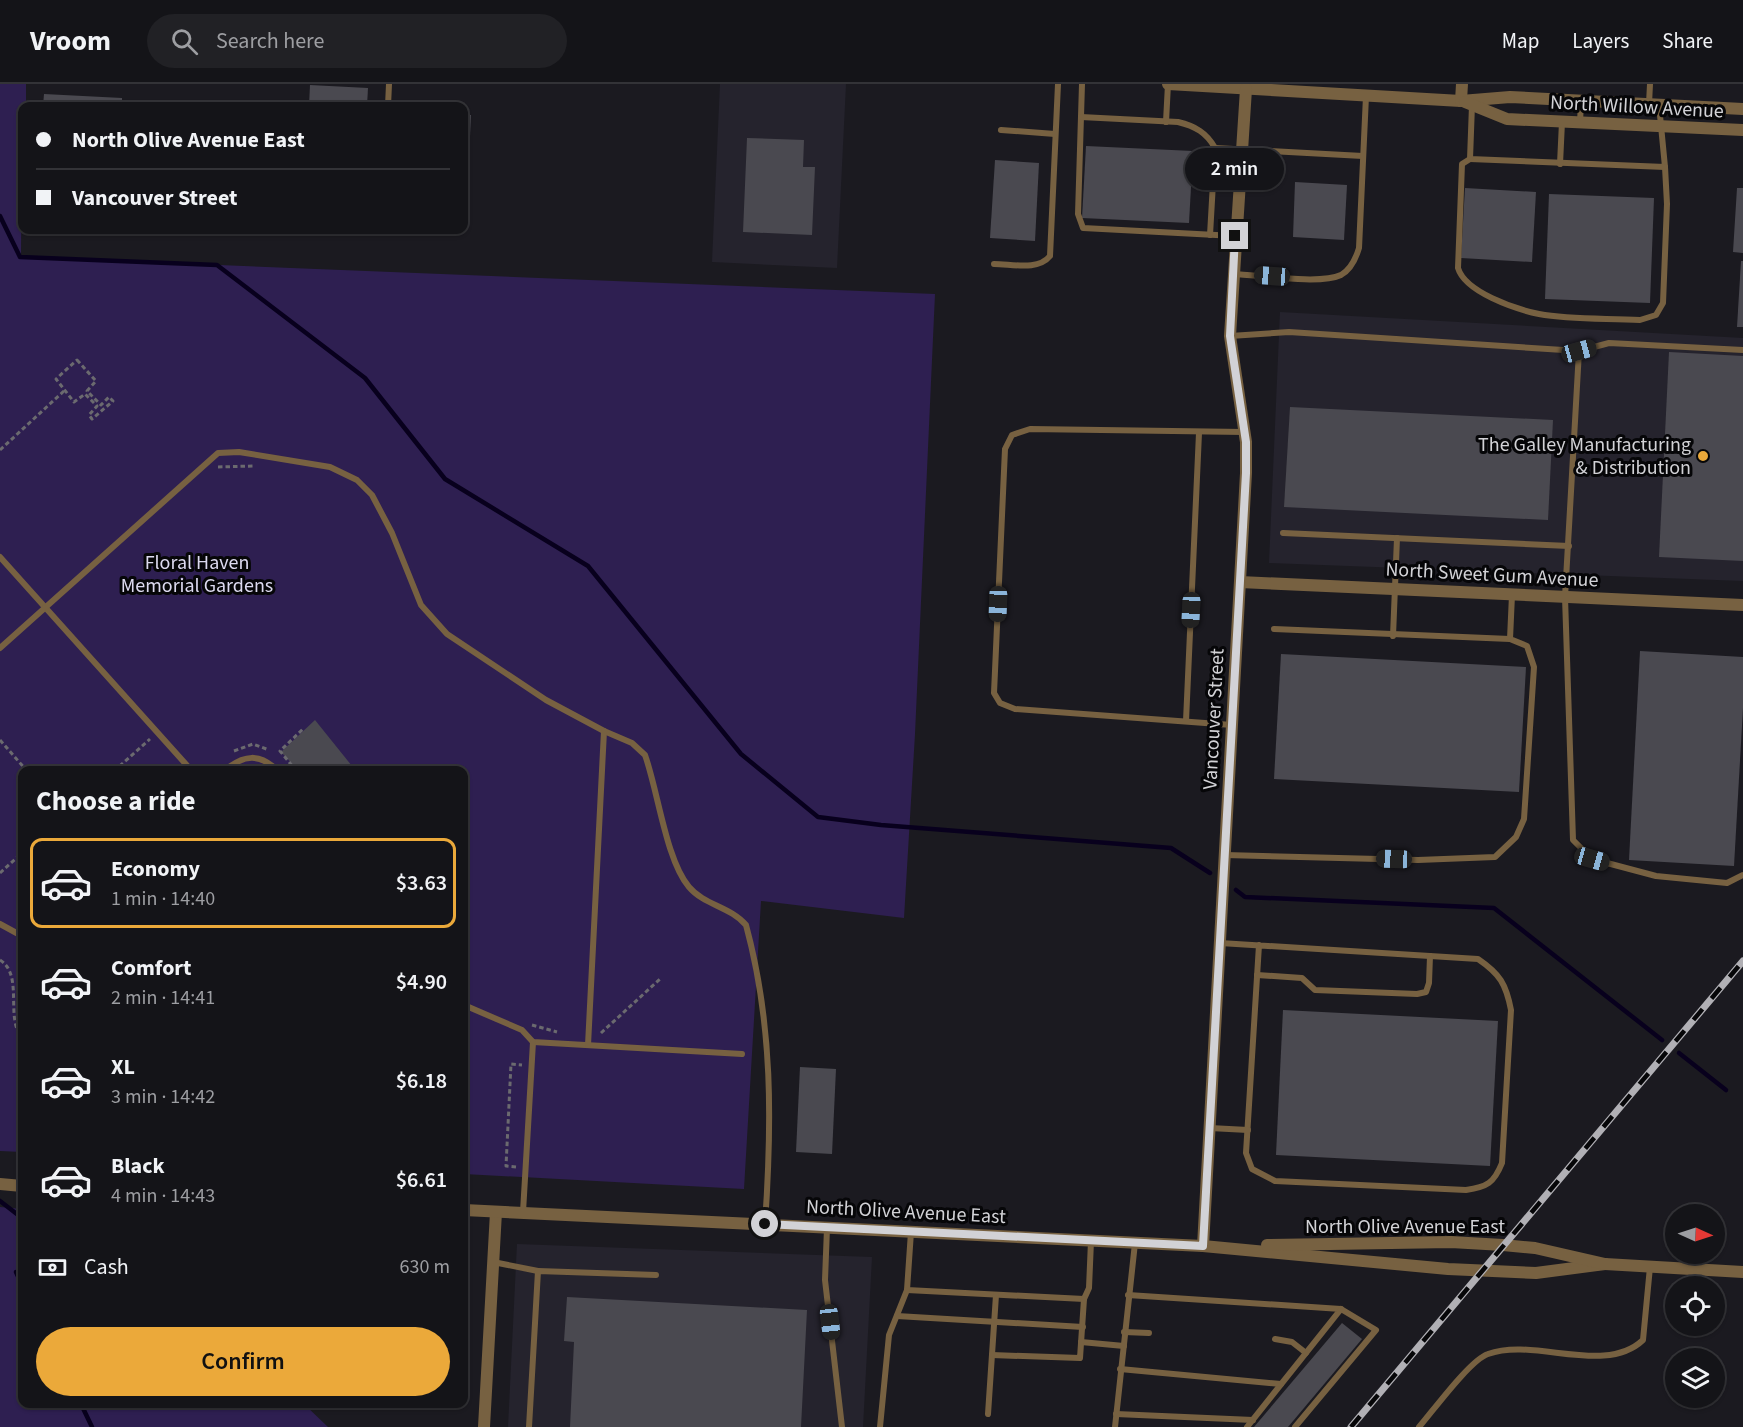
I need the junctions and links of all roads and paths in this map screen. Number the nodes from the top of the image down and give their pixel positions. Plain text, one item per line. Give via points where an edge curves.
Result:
1 (389, 84) edge
2 (1058, 84) edge
3 (1082, 84) edge
4 (1168, 84) edge
5 (1462, 84) edge
6 (1650, 84) edge
7 (1201, 85) edge
8 (1241, 87) edge
9 (1307, 88) edge
10 (1366, 95) junction
11 (1581, 101) junction
12 (388, 102) edge
13 (1468, 102) junction
14 (1654, 104) junction
15 (1743, 109) edge
16 (1081, 117) junction
17 (1166, 122) junction
18 (1562, 122) junction
19 (1580, 123) junction
20 (1661, 126) junction
21 (1000, 130) dead end
22 (1743, 130) edge
23 (1055, 134) junction
24 (1215, 148) junction
25 (1241, 149) junction
26 (1363, 156) junction
27 (1470, 159) junction
28 (1560, 164) junction
29 (1665, 167) junction
30 (1210, 235) junction
31 (1235, 236) junction
32 (994, 264) dead end
33 (1232, 274) junction
34 (1230, 336) junction
35 (1743, 350) edge
36 (1579, 351) junction
37 (65, 390) junction
38 (1244, 432) junction
39 (1199, 433) junction
40 (0, 450) edge
41 (256, 464) dead end
42 (212, 467) dead end
43 (1283, 533) dead end
44 (1397, 538) junction
45 (1569, 546) junction
46 (0, 557) edge
47 (1240, 582) junction
48 (1395, 590) junction
49 (1512, 595) junction
50 (1566, 597) junction
51 (1743, 605) edge
52 (45, 608) junction
53 (1274, 629) dead end
54 (1392, 636) junction
55 (1510, 639) junction
56 (0, 648) edge
57 (1186, 721) junction
58 (1232, 724) junction
59 (303, 729) dead end
60 (604, 731) junction
61 (145, 732) dead end
62 (0, 740) edge
63 (271, 752) dead end
64 (231, 753) dead end
65 (194, 761) dead end
66 (220, 762) dead end
67 (23, 766) edge
68 (120, 766) edge
69 (187, 766) edge
70 (201, 766) edge
71 (215, 766) edge
72 (230, 766) edge
73 (273, 766) edge
74 (292, 766) edge
75 (1225, 855) junction
76 (18, 857) edge
77 (0, 873) edge
78 (1743, 875) edge
79 (0, 924) edge
80 (18, 934) edge
81 (1220, 943) junction
82 (1258, 945) junction
83 (1430, 956) junction
84 (0, 960) edge
85 (1257, 975) junction
86 (660, 979) dead end
87 (468, 1007) edge
88 (523, 1021) dead end
89 (597, 1024) dead end
90 (18, 1029) edge
91 (561, 1032) dead end
92 (601, 1033) junction
93 (604, 1038) dead end
94 (533, 1042) junction
95 (588, 1045) junction
96 (742, 1054) dead end
97 (525, 1064) dead end
98 (1210, 1128) junction
99 (1248, 1130) junction
100 (519, 1173) dead end
101 (0, 1184) edge
102 (18, 1186) edge
103 (468, 1210) edge
104 (496, 1212) junction
105 (523, 1213) junction
106 (765, 1224) junction
107 (827, 1227) junction
108 (911, 1231) junction
109 (1091, 1240) junction
110 (1136, 1242) junction
111 (1203, 1246) junction
112 (493, 1262) junction
113 (1605, 1264) junction
114 (1650, 1266) junction
115 (538, 1271) junction
116 (1743, 1272) edge
117 (656, 1275) dead end
118 (907, 1290) junction
119 (996, 1295) junction
120 (1128, 1295) junction
121 (1084, 1299) junction
122 (1341, 1309) junction
123 (897, 1316) junction
124 (994, 1321) junction
125 (1083, 1327) junction
126 (1124, 1332) junction
127 (1149, 1333) dead end
128 (1275, 1339) dead end
129 (1081, 1342) junction
130 (1124, 1346) junction
131 (1306, 1353) junction
132 (992, 1354) junction
133 (1120, 1369) junction
134 (1281, 1384) junction
135 (988, 1414) dead end
136 (1116, 1414) junction
137 (1253, 1420) junction
138 (484, 1427) edge
139 (529, 1427) edge
140 (842, 1427) edge
141 (880, 1427) edge
142 (1115, 1427) edge
143 (1247, 1427) edge
144 (1295, 1427) edge
145 (1419, 1427) edge

1 - 12 lane
2 - 23 lane
3 - 16 lane
4 - 7 street, North Willow Avenue
4 - 17 lane
5 - 13 street
6 - 14 lane
7 - 8 street, North Willow Avenue
8 - 9 street, North Willow Avenue
8 - 25 street, Vancouver Street
9 - 10 street, North Willow Avenue
10 - 13 street, North Willow Avenue
10 - 26 lane
11 - 13 street, North Willow Avenue via 1510,97
11 - 14 street, North Willow Avenue
11 - 19 lane
13 - 18 street, North Willow Avenue via 1507,119
13 - 27 lane
14 - 15 street, North Willow Avenue
14 - 20 lane
16 - 17 lane
16 - 30 lane via 1078,214 1083,228
17 - 24 lane via 1191,125
18 - 19 street, North Willow Avenue
18 - 28 lane
19 - 20 street, North Willow Avenue
20 - 22 street, North Willow Avenue
20 - 29 lane
21 - 23 lane
23 - 32 lane via 1050,256 1035,266
24 - 25 lane
24 - 30 lane
25 - 26 lane
25 - 31 street, Vancouver Street
26 - 33 lane via 1359,248 1354,261 1341,275 1312,279
27 - 28 lane
27 - 29 lane via 1462,164 1458,268 1461,279 1491,297 1538,314 1640,320 1656,315 1663,303
28 - 29 lane
30 - 31 lane
31 - 33 street, Vancouver Street
33 - 34 street, Vancouver Street
34 - 36 lane via 1289,332
34 - 38 street, Vancouver Street
35 - 36 lane via 1609,343
36 - 45 lane
37 - 37 path via 56,379 77,360 96,381 87,391 100,405 109,397 112,401 92,419 89,415 97,406 85,394 74,402
37 - 40 path
38 - 39 lane
38 - 47 street, Vancouver Street via 1246,473
39 - 57 lane
39 - 57 lane via 1030,429 1012,435 1005,449 994,693 1000,703 1015,709
41 - 42 path via 249,468
43 - 44 lane
44 - 45 lane
44 - 48 lane
45 - 50 lane
46 - 52 lane
47 - 48 street, North Sweet Gum Avenue
47 - 58 street, Vancouver Street
48 - 49 street, North Sweet Gum Avenue
48 - 54 lane
49 - 50 street, North Sweet Gum Avenue
49 - 55 lane
50 - 51 street, North Sweet Gum Avenue
50 - 78 lane via 1573,840 1592,859 1656,876 1727,883
52 - 56 lane
52 - 60 lane via 218,453 239,452 330,467 357,480 372,495 393,533 421,605 447,634 546,700
52 - 69 lane
53 - 54 lane
54 - 55 lane
55 - 75 lane via 1527,646 1534,667 1526,795 1524,819 1516,837 1495,857 1418,860
57 - 58 lane
58 - 75 street, Vancouver Street
59 - 74 path via 280,751
60 - 95 lane
60 - 106 lane via 632,743 645,755 676,867 690,888 738,915 746,925 764,1005 768,1062 770,1147
61 - 68 path via 152,740
62 - 67 path
63 - 64 path via 253,744
65 - 70 path
66 - 71 path
72 - 73 lane via 259,757
75 - 81 street, Vancouver Street
76 - 77 path
79 - 80 lane
81 - 82 lane
81 - 98 street, Vancouver Street
82 - 83 lane
82 - 85 lane
83 - 85 lane via 1426,992 1417,994 1315,990 1302,978
83 - 99 lane via 1478,959 1506,987 1511,1041 1502,1163 1496,1178 1485,1187 1466,1190 1275,1181 1252,1169 1246,1153
84 - 90 path via 12,976 12,1016
85 - 99 lane
86 - 92 path
87 - 94 lane via 522,1030
88 - 91 path
89 - 92 path
92 - 93 path
94 - 95 lane
94 - 105 lane
95 - 96 lane
97 - 100 path via 511,1064 506,1166 516,1167
98 - 99 lane
98 - 111 street, Vancouver Street
101 - 102 street
103 - 104 street, North Olive Avenue East
104 - 105 street, North Olive Avenue East
104 - 112 street
105 - 106 street, North Olive Avenue East
106 - 107 street, North Olive Avenue East
107 - 108 street, North Olive Avenue East
107 - 140 lane via 825,1280
108 - 109 street, North Olive Avenue East
108 - 118 lane
109 - 110 street, North Olive Avenue East
109 - 121 lane via 1089,1288
110 - 111 street, North Olive Avenue East
110 - 120 lane
111 - 113 street, North Olive Avenue East via 1448,1269 1536,1273
111 - 113 street, North Olive Avenue East via 1461,1243 1535,1248
112 - 115 lane
112 - 138 street
113 - 114 street, North Olive Avenue East
114 - 116 street, North Olive Avenue East
114 - 145 lane via 1645,1332 1643,1340 1632,1350 1608,1355 1517,1350 1486,1354
115 - 117 lane
115 - 139 lane
118 - 119 lane
118 - 123 lane
119 - 121 lane
119 - 124 lane
120 - 122 lane
120 - 126 lane
121 - 125 lane
122 - 131 lane
122 - 144 lane via 1376,1330
123 - 124 lane
123 - 141 lane via 889,1335
124 - 125 lane
124 - 132 lane
125 - 129 lane
126 - 127 lane
126 - 130 lane
128 - 131 lane via 1292,1342
129 - 130 lane
129 - 132 lane via 1080,1358
130 - 133 lane
131 - 134 lane
132 - 135 lane
133 - 134 lane
133 - 136 lane
134 - 137 lane
136 - 137 lane
136 - 142 lane
137 - 143 lane

